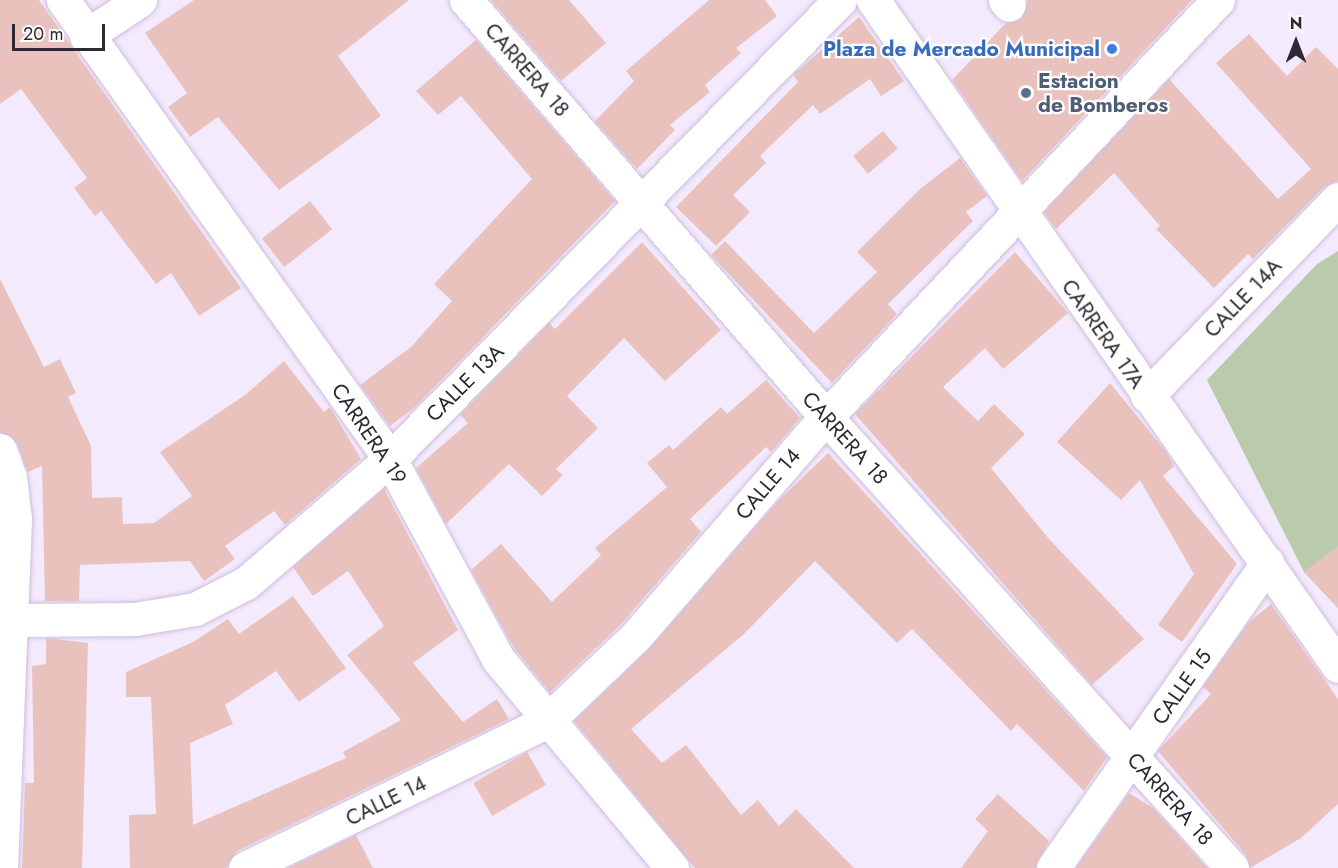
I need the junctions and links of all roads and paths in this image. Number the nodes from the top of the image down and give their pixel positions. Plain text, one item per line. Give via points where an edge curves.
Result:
1 (63, 0) edge
2 (140, 0) edge
3 (466, 0) edge
4 (840, 0) edge
5 (873, 0) edge
6 (1218, 0) edge
7 (86, 36) junction
8 (1338, 199) edge
9 (643, 203) junction
10 (1016, 212) junction
11 (1148, 396) junction
12 (826, 417) junction
13 (0, 450) edge
14 (390, 459) junction
15 (1267, 563) junction
16 (14, 620) junction
17 (1338, 666) edge
18 (546, 722) junction
19 (1133, 758) junction
20 (1, 863) edge
21 (245, 868) edge
22 (672, 868) edge
23 (1053, 868) edge
24 (1232, 868) edge

1 - 7 street, CARRERA 19
2 - 7 street
3 - 9 street, CARRERA 18
4 - 9 street, CALLE 13A
5 - 10 street, CARRERA 17A
6 - 10 street, CALLE 14
7 - 14 street, CARRERA 19
8 - 11 street, CALLE 14A
9 - 12 street, CARRERA 18
9 - 14 street, CALLE 13A
10 - 11 street, CARRERA 17A
10 - 12 street, CALLE 14
11 - 15 street, CARRERA 17A
12 - 18 street, CALLE 14 via 636,636
12 - 19 street, CARRERA 18
13 - 16 street via 10,477 15,519
14 - 16 street, CALLE 13A via 246,583 195,609 135,619
14 - 18 street, CARRERA 19 via 498,659
15 - 17 street, CARRERA 17A
15 - 19 street, CALLE 15
16 - 20 street
18 - 21 street, CALLE 14
18 - 22 street, CARRERA 19
19 - 23 street, CALLE 15
19 - 24 street, CARRERA 18

